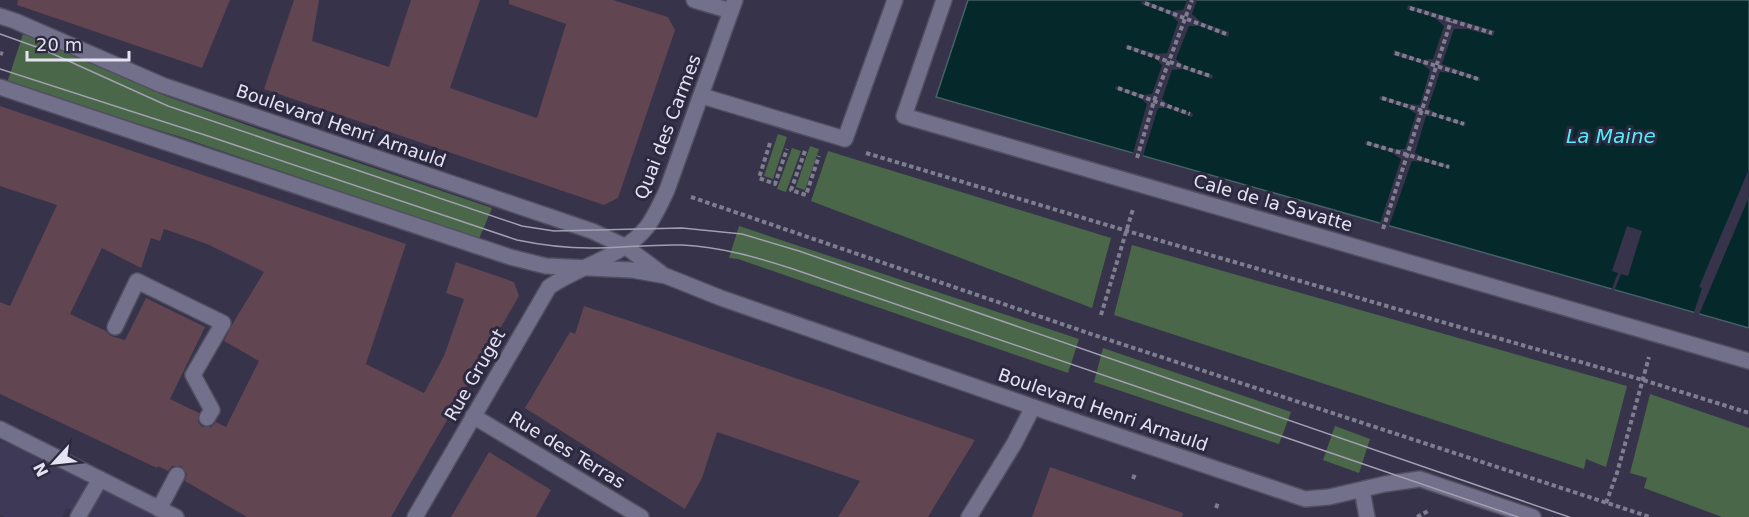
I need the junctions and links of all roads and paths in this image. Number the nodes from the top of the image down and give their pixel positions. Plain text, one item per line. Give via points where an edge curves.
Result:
1 (694, 0) edge
2 (896, 0) edge
3 (944, 0) edge
4 (1192, 0) edge
5 (1145, 3) dead end
6 (733, 5) edge
7 (1410, 8) dead end
8 (0, 16) edge
9 (1186, 18) junction
10 (1451, 21) junction
11 (1492, 33) dead end
12 (1226, 34) dead end
13 (1127, 47) dead end
14 (1395, 53) dead end
15 (1168, 61) junction
16 (1436, 67) junction
17 (1210, 76) dead end
18 (1478, 79) dead end
19 (0, 87) edge
20 (1118, 88) dead end
21 (702, 96) junction
22 (1382, 98) dead end
23 (1154, 101) junction
24 (1423, 111) junction
25 (764, 114) junction
26 (1190, 114) dead end
27 (1464, 124) dead end
28 (827, 134) junction
29 (845, 139) junction
30 (789, 143) dead end
31 (1366, 143) dead end
32 (797, 146) dead end
33 (1408, 156) junction
34 (1135, 165) dead end
35 (1449, 167) dead end
36 (667, 190) junction
37 (1132, 211) dead end
38 (1127, 231) junction
39 (1382, 232) dead end
40 (626, 247) junction
41 (583, 267) junction
42 (666, 276) junction
43 (1101, 315) dead end
44 (115, 327) dead end
45 (1648, 361) dead end
46 (1749, 361) edge
47 (1643, 380) junction
48 (1033, 407) junction
49 (1749, 413) edge
50 (473, 416) junction
51 (207, 418) dead end
52 (0, 429) edge
53 (177, 476) dead end
54 (100, 479) junction
55 (1362, 490) junction
56 (1606, 503) junction
57 (159, 509) junction
58 (1435, 512) dead end
59 (78, 517) edge
60 (176, 517) edge
61 (415, 517) edge
62 (641, 517) edge
63 (969, 517) edge
64 (1367, 517) edge
65 (1417, 517) edge
66 (1533, 517) edge
67 (1650, 517) edge

1 - 6 street
2 - 29 street
3 - 46 street, Cale de la Savatte via 904,116
4 - 9 path
5 - 9 path
6 - 21 street, Quai des Carmes
7 - 10 path
8 - 40 street, Boulevard Henri Arnauld via 162,85 592,231
9 - 12 path
9 - 15 path
10 - 11 path
10 - 16 path
13 - 15 path
14 - 16 path
15 - 17 path
15 - 23 path
16 - 18 path
16 - 24 path
19 - 41 street, Boulevard Henri Arnauld via 510,257 546,266
20 - 23 path
21 - 25 street
21 - 36 street, Quai des Carmes
22 - 24 path
23 - 26 path
23 - 34 path
24 - 27 path
24 - 33 path
25 - 28 street
25 - 30 path via 758,132 772,137 759,178 775,184
28 - 29 street
28 - 32 path via 806,195 791,190 806,149
29 - 38 path via 861,151
31 - 33 path
33 - 35 path
33 - 39 path
36 - 40 street, Quai des Carmes via 646,229
36 - 56 path
37 - 38 path
38 - 43 path
38 - 47 path
40 - 41 street, Quai des Carmes
40 - 42 street, Boulevard Henri Arnauld
41 - 42 street, Boulevard Henri Arnauld
41 - 50 street, Rue Gruget via 549,287
42 - 48 street, Boulevard Henri Arnauld
44 - 51 street via 137,281 223,323 193,375 212,410
45 - 47 path
47 - 49 path
47 - 56 path
48 - 55 street, Boulevard Henri Arnauld via 1305,499
48 - 63 street
50 - 61 street, Rue Gruget
50 - 62 street, Rue des Terras
52 - 54 street
53 - 57 street
54 - 57 street
54 - 59 street
55 - 64 street
55 - 66 street, Boulevard Henri Arnauld via 1420,479
56 - 67 path
57 - 60 street
58 - 65 path via 1428,510

